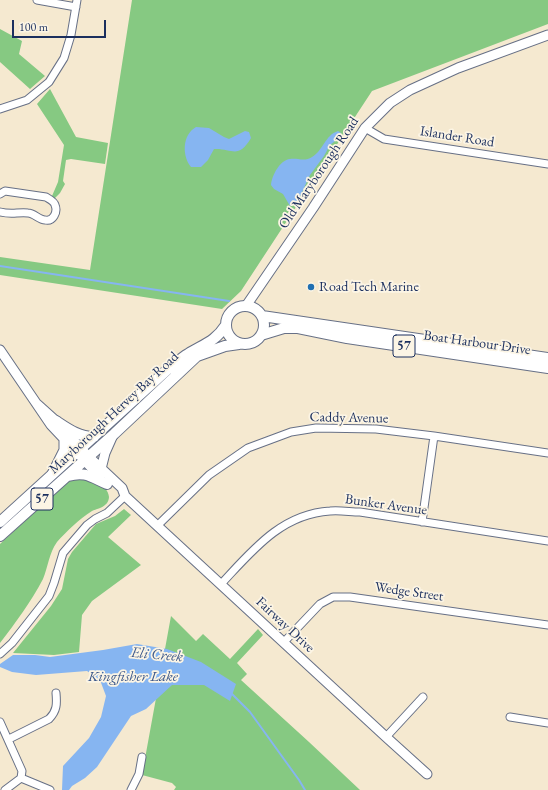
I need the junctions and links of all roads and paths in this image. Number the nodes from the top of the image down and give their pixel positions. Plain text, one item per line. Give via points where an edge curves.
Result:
1 (37, 0) edge
2 (76, 3) edge
3 (548, 35) edge
4 (0, 109) edge
5 (364, 128) junction
6 (548, 164) edge
7 (0, 194) edge
8 (0, 212) edge
9 (246, 306) junction
10 (262, 316) junction
11 (226, 325) junction
12 (261, 336) junction
13 (239, 344) junction
14 (0, 350) edge
15 (548, 358) edge
16 (548, 368) edge
17 (36, 403) junction
18 (56, 421) junction
19 (114, 434) junction
20 (434, 436) junction
21 (94, 437) junction
22 (64, 440) junction
23 (548, 450) edge
24 (82, 455) junction
25 (100, 469) junction
26 (67, 476) junction
27 (50, 477) junction
28 (107, 484) junction
29 (125, 496) junction
30 (0, 522) edge
31 (422, 522) junction
32 (158, 526) junction
33 (0, 536) edge
34 (548, 540) edge
35 (221, 584) junction
36 (548, 625) edge
37 (284, 642) junction
38 (0, 654) edge
39 (56, 693) dead end
40 (423, 697) dead end
41 (510, 717) dead end
42 (0, 722) edge
43 (548, 723) edge
44 (386, 737) junction
45 (8, 739) junction
46 (142, 757) dead end
47 (427, 774) dead end
48 (21, 778) junction
49 (5, 790) edge
50 (50, 790) edge
51 (131, 790) edge

1 - 2 street
2 - 4 street via 64,58 49,82 27,100
3 - 5 street, Old Maryborough Road via 458,68 410,90 390,103
5 - 6 street, Islander Road via 384,139
5 - 9 street, Old Maryborough Road
7 - 8 street via 4,192 46,197 55,205 56,212 49,220 30,213
9 - 10 main road, 57 via 254,308
9 - 11 main road, 57 via 235,309 228,316
10 - 12 main road via 264,326
10 - 15 main road, Boat Harbour Drive / 57
11 - 13 main road via 229,336
11 - 21 main road, Maryborough Hervey Bay Road / 57 via 220,335 181,359
12 - 13 main road, 57 via 256,341
12 - 16 main road, Boat Harbour Drive / 57 via 284,328 298,328 347,338
13 - 19 main road, Maryborough Hervey Bay Road / 57 via 197,356
14 - 17 street
17 - 18 street
17 - 22 street
18 - 21 main road via 81,436
18 - 24 street
19 - 24 main road, Maryborough Hervey Bay Road / 57
19 - 25 street via 104,453
20 - 23 street, Caddy Avenue
20 - 31 street
20 - 32 street, Caddy Avenue via 376,429 316,428 291,432 248,448 208,475
21 - 24 main road, Maryborough Hervey Bay Road / 57
22 - 24 street
22 - 27 street via 64,450
24 - 25 street, Fairway Drive
24 - 26 main road, Maryborough Hervey Bay Road / 57
24 - 27 main road, Maryborough Hervey Bay Road / 57
24 - 28 street, Fairway Drive
25 - 29 street, Fairway Drive via 122,488
26 - 28 main road via 84,473
26 - 33 main road, Maryborough Hervey Bay Road / 57
27 - 30 main road, Maryborough Hervey Bay Road / 57
28 - 29 street, Fairway Drive
29 - 32 street, Fairway Drive
29 - 38 street via 107,513 87,525 63,553 49,596 12,643
31 - 34 street, Bunker Avenue
31 - 35 street, Bunker Avenue via 353,512 330,511 306,515 279,528 257,546
32 - 35 street, Fairway Drive
35 - 37 street, Fairway Drive
36 - 37 street, Wedge Street via 350,597 333,597 320,604
37 - 44 street, Fairway Drive
39 - 45 street via 56,710 49,719
40 - 44 street
41 - 43 street
42 - 45 street
44 - 47 street, Fairway Drive
45 - 48 street via 20,765
46 - 51 street via 139,774
48 - 49 street
48 - 50 street

